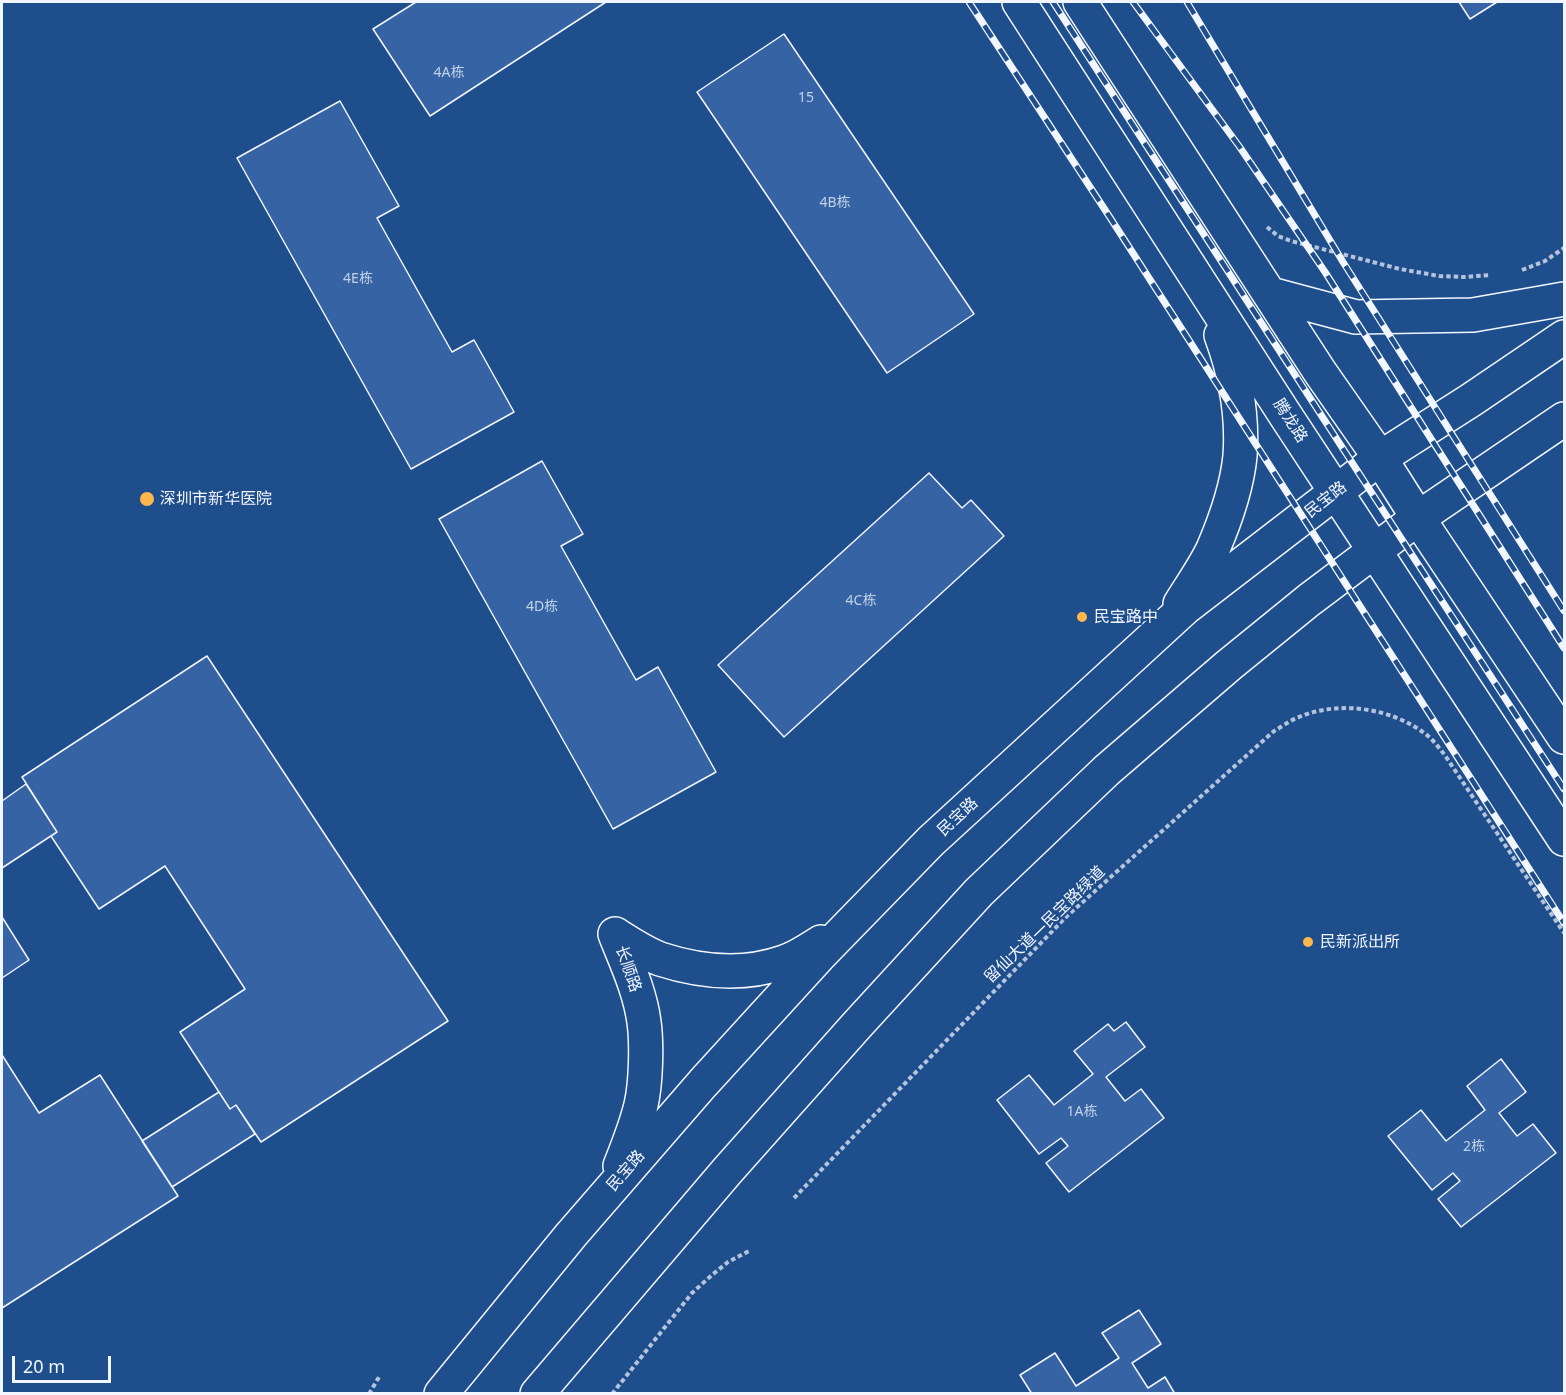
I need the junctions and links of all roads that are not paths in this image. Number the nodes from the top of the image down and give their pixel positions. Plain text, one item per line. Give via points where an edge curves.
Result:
1 (1019, 2) edge
2 (1080, 2) edge
3 (1205, 291) junction
4 (1270, 294) junction
5 (1564, 299) edge
6 (1564, 338) edge
7 (1564, 418) edge
8 (1380, 458) junction
9 (1336, 492) junction
10 (1418, 518) junction
11 (1374, 550) junction
12 (1158, 634) junction
13 (1564, 737) edge
14 (1564, 839) edge
15 (848, 927) junction
16 (594, 1208) junction
17 (441, 1394) edge
18 (537, 1394) edge

1 - 3 main road, 腾龙路
2 - 4 main road
3 - 9 main road, 腾龙路
3 - 12 main road via 1237,392 1240,458 1227,511 1212,549
4 - 5 main road via 1356,317 1473,315
4 - 8 main road
6 - 8 main road, 民宝路
7 - 10 main road
8 - 9 main road, 民宝路
8 - 10 main road
9 - 11 main road, 腾龙路
9 - 12 main road, 民宝路 via 1185,608
10 - 11 main road
10 - 13 main road
11 - 14 main road, 腾龙路
11 - 18 main road via 1229,665 1107,770 980,892 728,1170
12 - 15 main road, 民宝路 via 931,841
15 - 16 main road, 民宝路
15 - 16 main road, 长顺路 via 785,962 727,972 659,958 615,934 633,978 644,1021 646,1057 642,1103 632,1137 617,1173
16 - 17 main road, 民宝路

